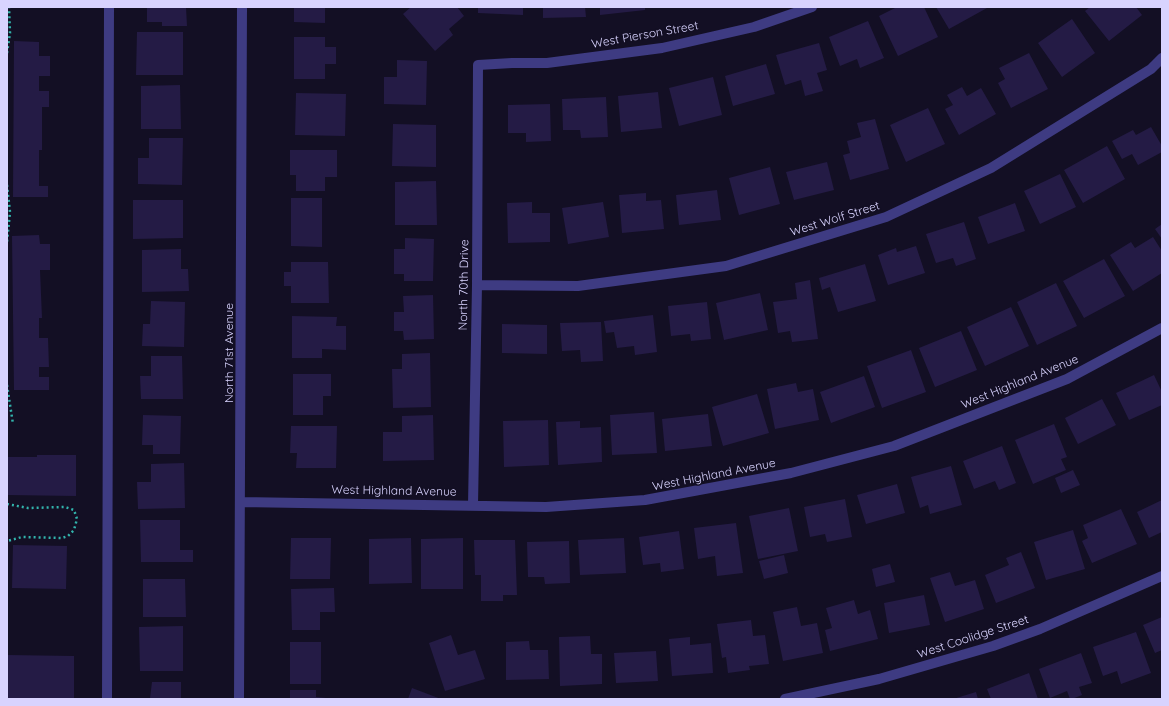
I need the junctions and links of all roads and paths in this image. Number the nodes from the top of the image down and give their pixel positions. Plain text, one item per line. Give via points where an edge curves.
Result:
1 (9, 7) edge
2 (109, 7) edge
3 (242, 7) edge
4 (812, 7) edge
5 (7, 53) edge
6 (1162, 58) edge
7 (478, 65) joint
8 (7, 185) edge
9 (7, 242) edge
10 (477, 285) junction
11 (1162, 328) edge
12 (7, 385) edge
13 (13, 424) dead end
14 (242, 502) junction
15 (7, 504) edge
16 (473, 505) junction
17 (7, 541) edge
18 (1162, 576) edge
19 (108, 699) edge
20 (239, 699) edge
21 (785, 699) edge

1 - 5 path
2 - 19 street
3 - 14 street, North 71st Avenue
4 - 7 street, West Pierson Street via 754,27 662,48 548,63
6 - 10 street, West Wolf Street via 1151,69 991,168 886,217 726,266 578,286
7 - 10 street, North 70th Drive
8 - 9 path via 10,212
10 - 16 street, North 70th Drive
11 - 16 street, West Highland Avenue via 1067,379 894,446 791,473 645,500 546,507
12 - 13 path
14 - 16 street, West Highland Avenue
14 - 20 street, North 71st Avenue
15 - 17 path via 28,508 65,507 74,510 77,518 74,530 62,538 22,537
18 - 21 street, West Coolidge Street via 1040,629 993,646 879,679

